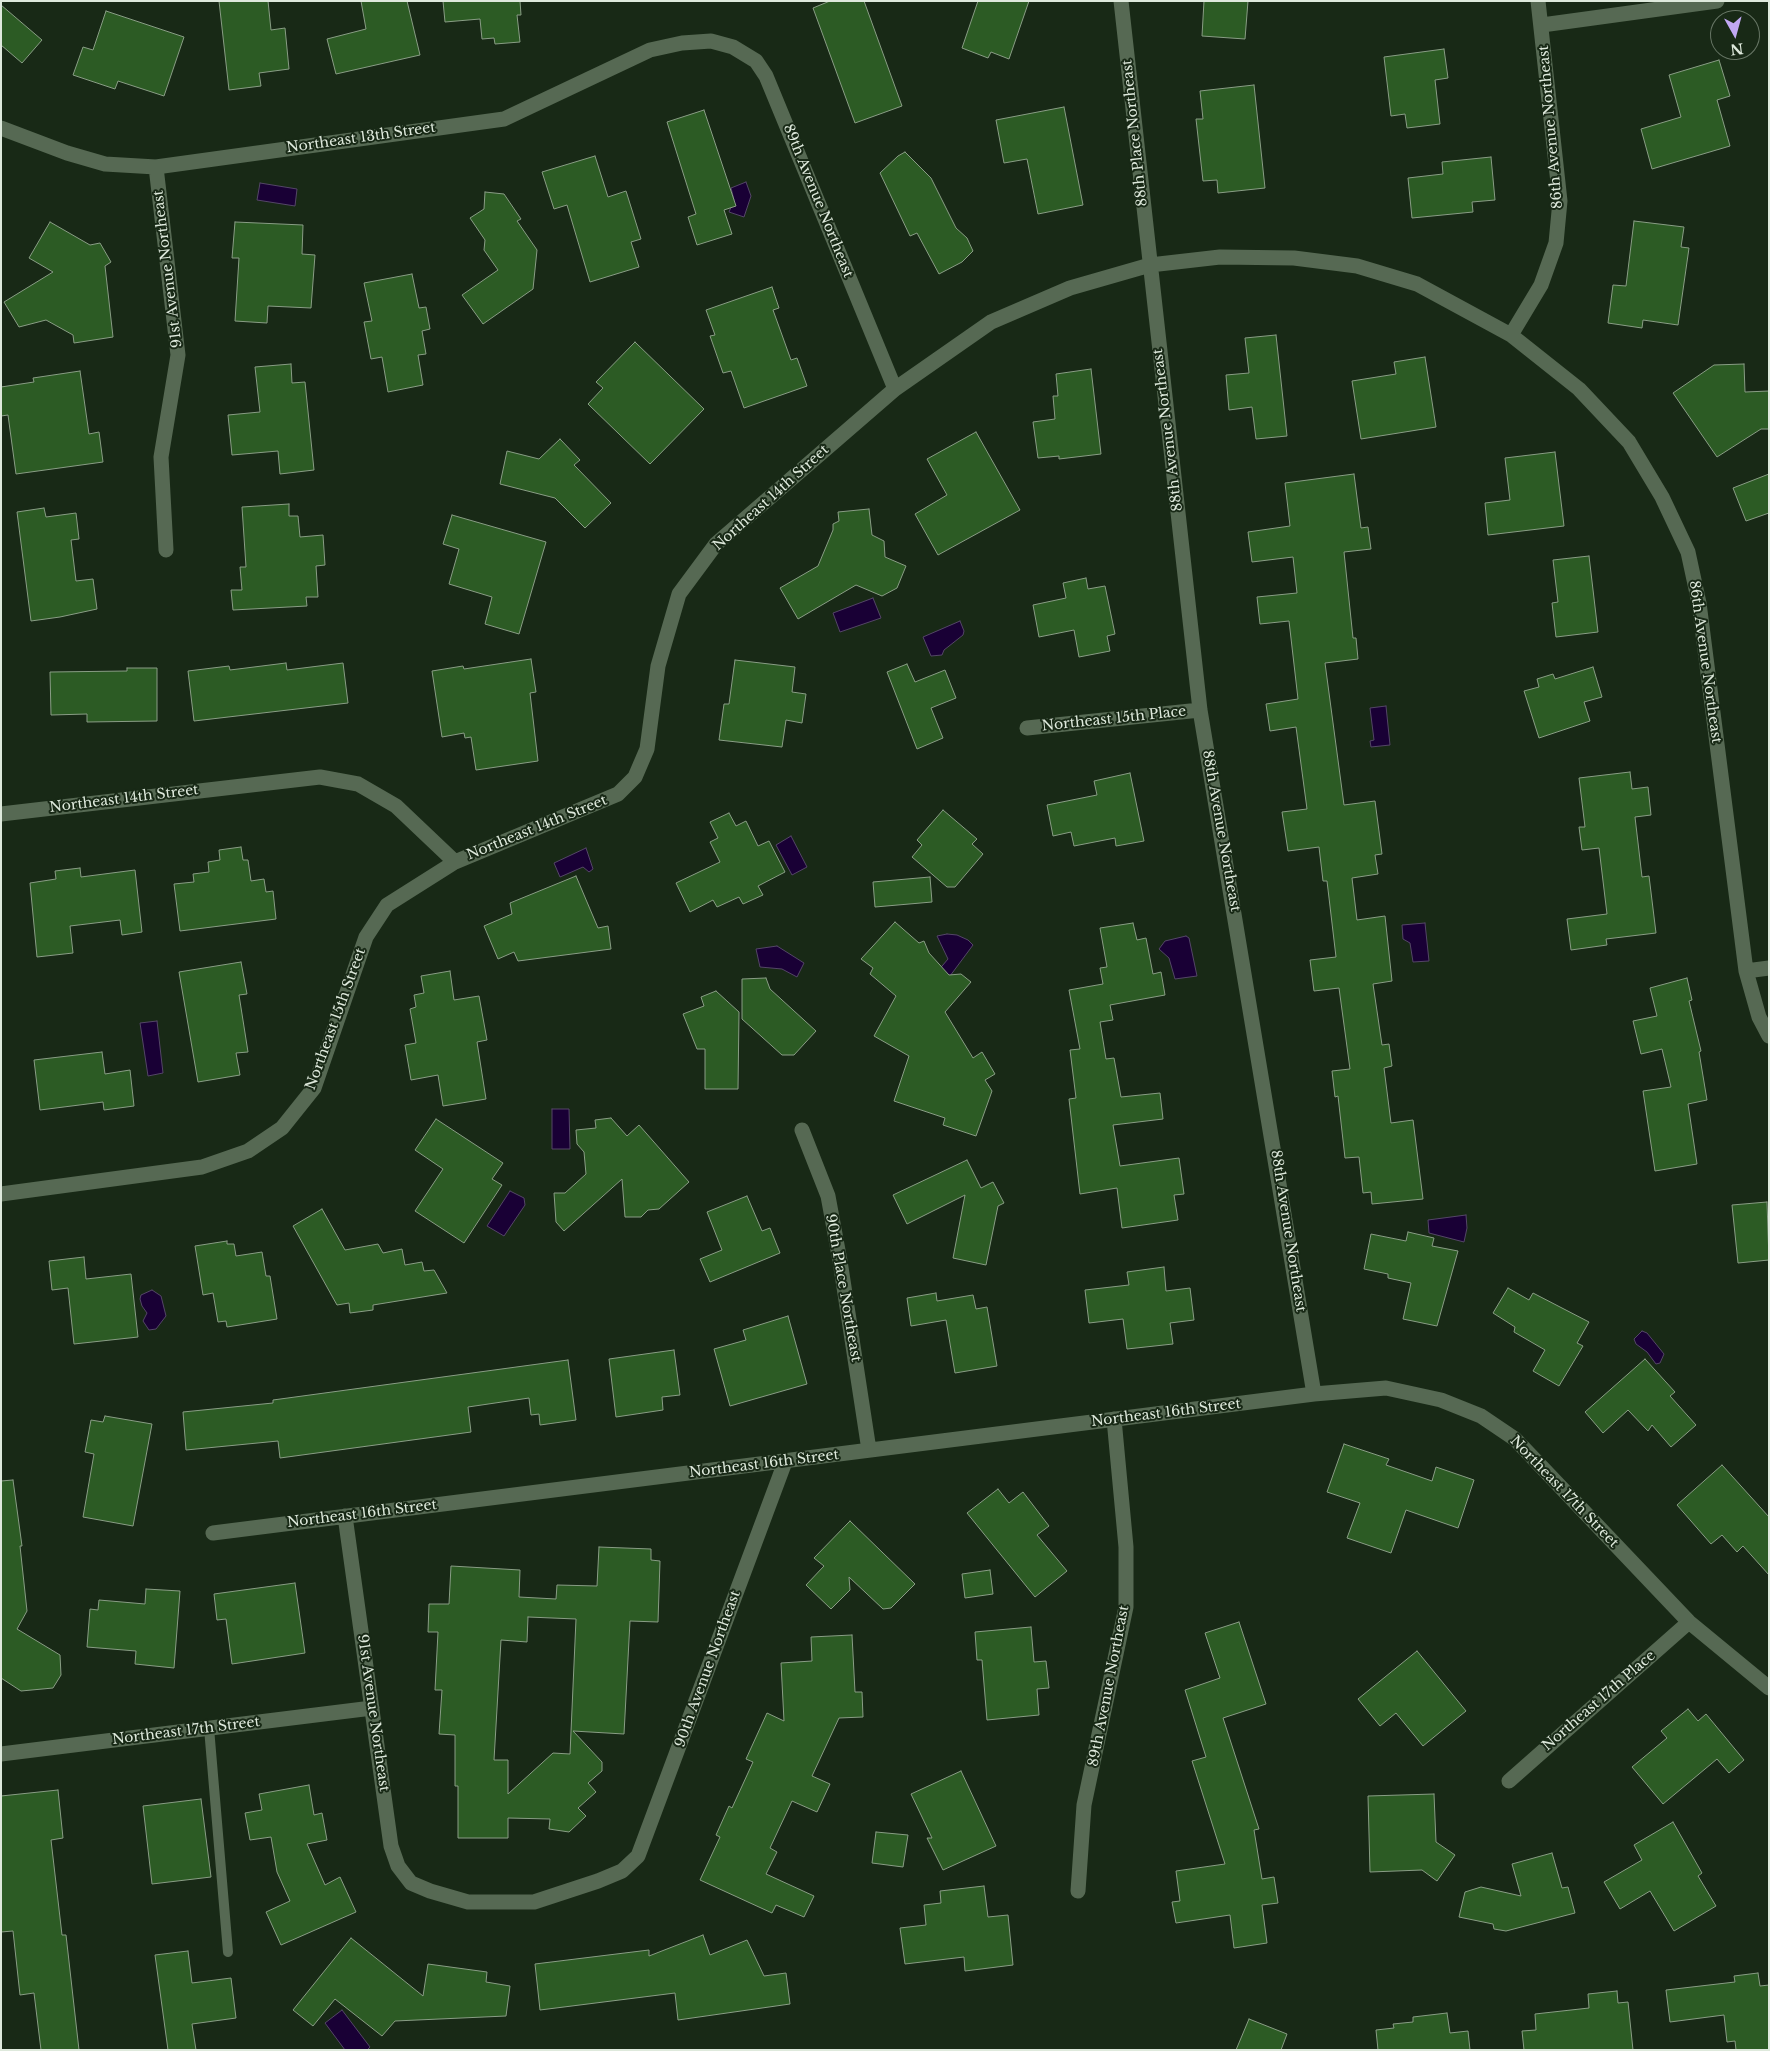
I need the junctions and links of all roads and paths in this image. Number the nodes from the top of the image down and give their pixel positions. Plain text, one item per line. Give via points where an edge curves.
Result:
1 (1121, 1) edge
2 (1538, 1) edge
3 (1717, 1) edge
4 (1542, 25) junction
5 (712, 41) joint
6 (1, 128) edge
7 (156, 167) junction
8 (1150, 265) junction
9 (1511, 334) junction
10 (896, 389) junction
11 (166, 550) dead end
12 (1200, 710) junction
13 (1027, 728) dead end
14 (1, 814) edge
15 (455, 862) junction
16 (1769, 968) edge
17 (1746, 970) junction
18 (1769, 1036) edge
19 (802, 1130) dead end
20 (1, 1194) edge
21 (1314, 1394) junction
22 (1114, 1420) junction
23 (870, 1450) junction
24 (785, 1462) junction
25 (345, 1516) junction
26 (213, 1533) dead end
27 (1689, 1622) junction
28 (1769, 1688) edge
29 (372, 1708) junction
30 (209, 1728) junction
31 (1, 1754) edge
32 (1509, 1781) dead end
33 (430, 1891) joint
34 (1078, 1891) dead end
35 (228, 1952) dead end

1 - 8 street, 88th Place Northeast
2 - 4 street, 86th Avenue Northeast
3 - 4 street
4 - 9 street, 86th Avenue Northeast via 1560,200 1556,243 1541,285
5 - 7 street, Northeast 13th Street via 650,50 504,119
5 - 10 street, 89th Avenue Northeast via 733,47 756,61 766,76
6 - 7 street, Northeast 13th Street via 105,164
7 - 11 street, 91st Avenue Northeast via 178,355 161,457
8 - 9 street, Northeast 14th Street via 1220,257 1294,258 1358,266 1417,284
8 - 10 street, Northeast 14th Street via 1070,288 991,322
8 - 12 street, 88th Avenue Northeast
9 - 17 street, 86th Avenue Northeast via 1578,389 1629,442 1662,497 1688,552 1699,602
10 - 15 street, Northeast 14th Street via 716,544 679,594 658,666 647,749 635,777 618,794
12 - 13 street, Northeast 15th Place
12 - 21 street, 88th Avenue Northeast
14 - 15 street, Northeast 14th Street via 320,777 358,784 396,806
15 - 20 street, Northeast 15th Street via 387,905 366,937 314,1088 282,1128 248,1151 202,1167
16 - 17 street
17 - 18 street, 86th Avenue Northeast
19 - 23 street, 90th Place Northeast via 828,1196
21 - 22 street, Northeast 16th Street
21 - 27 street, Northeast 17th Street via 1386,1388 1440,1400 1481,1416 1515,1439
22 - 23 street, Northeast 16th Street
22 - 34 street, 89th Avenue Northeast via 1126,1547 1126,1608 1084,1805
23 - 24 street, Northeast 16th Street
24 - 25 street, Northeast 16th Street
24 - 33 street, 90th Avenue Northeast via 638,1856 622,1871 534,1902 468,1902
25 - 26 street, Northeast 16th Street
25 - 29 street, 91st Avenue Northeast
27 - 28 street, Northeast 17th Street
27 - 32 street, Northeast 17th Place
29 - 30 street, Northeast 17th Street
29 - 33 street, 91st Avenue Northeast via 392,1846 398,1866 410,1883
30 - 31 street, Northeast 17th Street
30 - 35 lane

